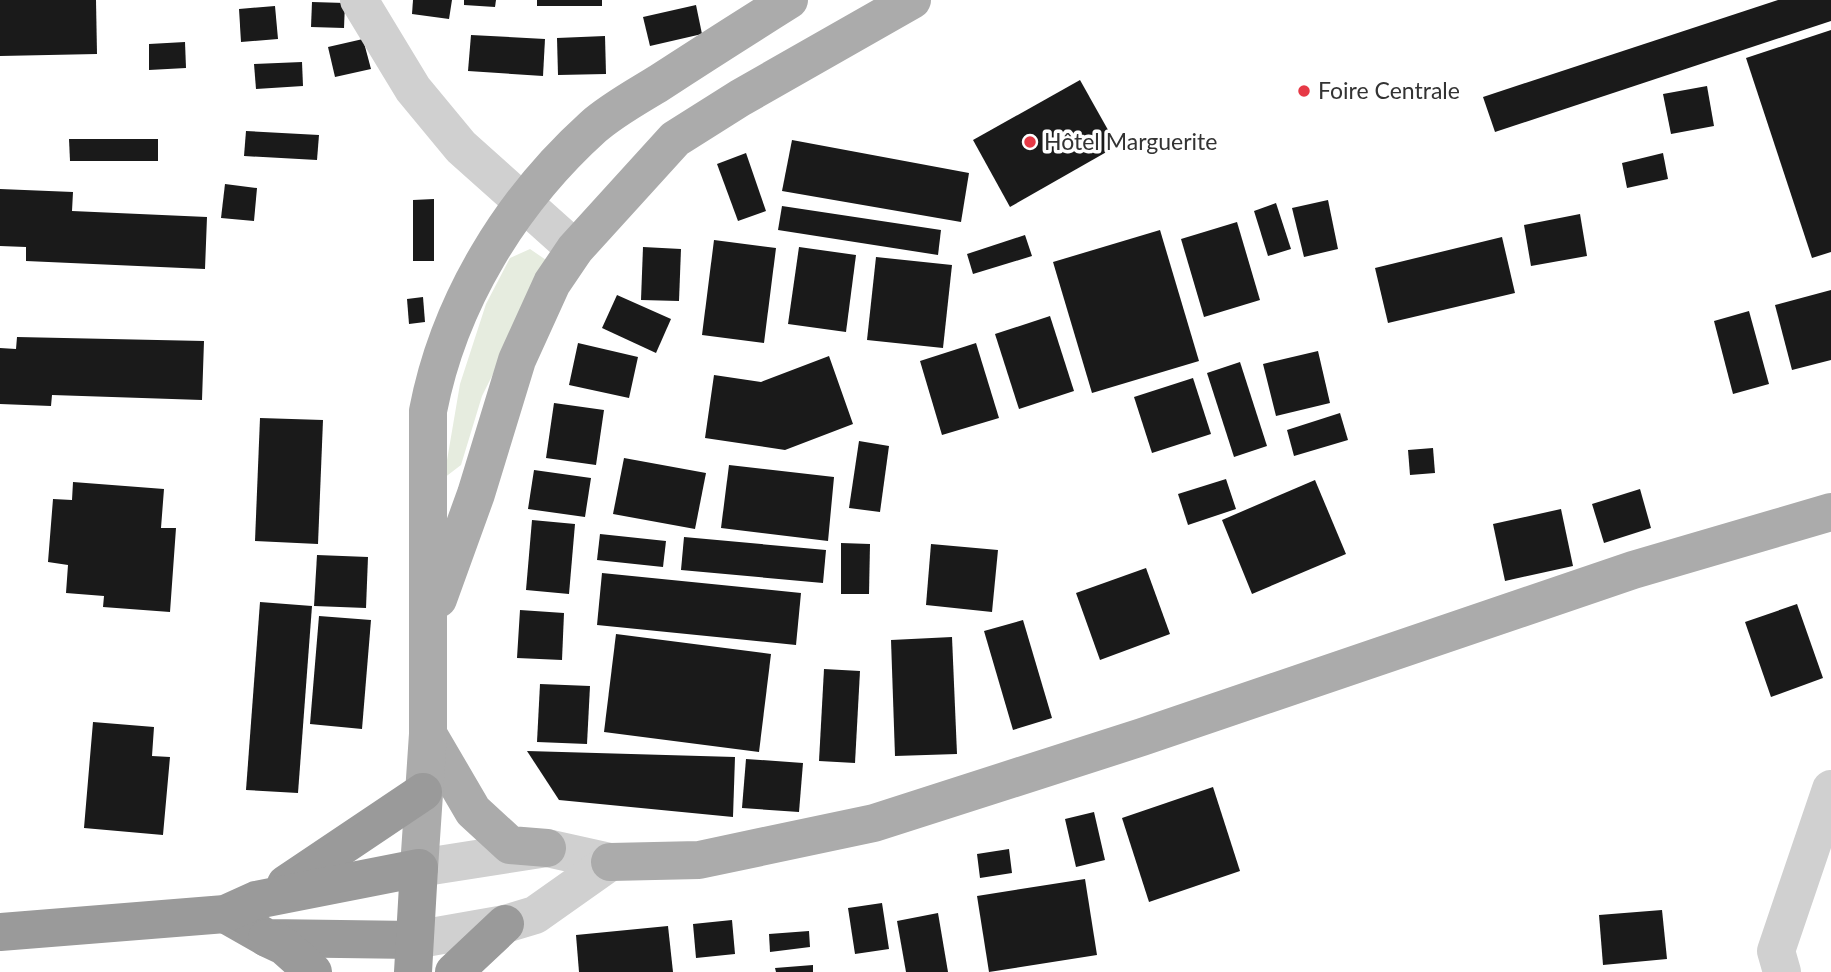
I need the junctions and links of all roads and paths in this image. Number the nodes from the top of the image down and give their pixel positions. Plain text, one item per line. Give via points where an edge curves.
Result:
1 (359, 0) edge
2 (789, 0) edge
3 (912, 0) edge
4 (524, 201) junction
5 (575, 249) junction
6 (1831, 512) edge
7 (428, 624) junction
8 (428, 734) junction
9 (1831, 789) edge
10 (423, 792) junction
11 (547, 848) junction
12 (610, 862) junction
13 (419, 868) junction
14 (241, 907) junction
15 (505, 924) junction
16 (0, 932) edge
17 (267, 937) junction
18 (414, 956) edge
19 (313, 972) edge
20 (454, 972) edge
21 (1782, 972) edge

1 - 4 street via 413,89 461,147
2 - 4 main road via 594,126
3 - 5 main road via 675,139
4 - 5 street
4 - 7 main road via 475,277 435,372 428,411
5 - 7 main road via 552,283 517,360 476,494
6 - 12 main road via 1633,570 874,823 699,860
7 - 8 main road
8 - 10 main road
8 - 11 main road via 473,811 510,845
9 - 21 street via 1776,951
10 - 13 main road
10 - 14 highway via 323,861
11 - 12 street
11 - 13 street
12 - 15 street via 535,915
13 - 14 highway
13 - 18 highway
14 - 16 highway
14 - 17 highway
15 - 18 street
15 - 20 highway
17 - 18 highway
17 - 19 highway

